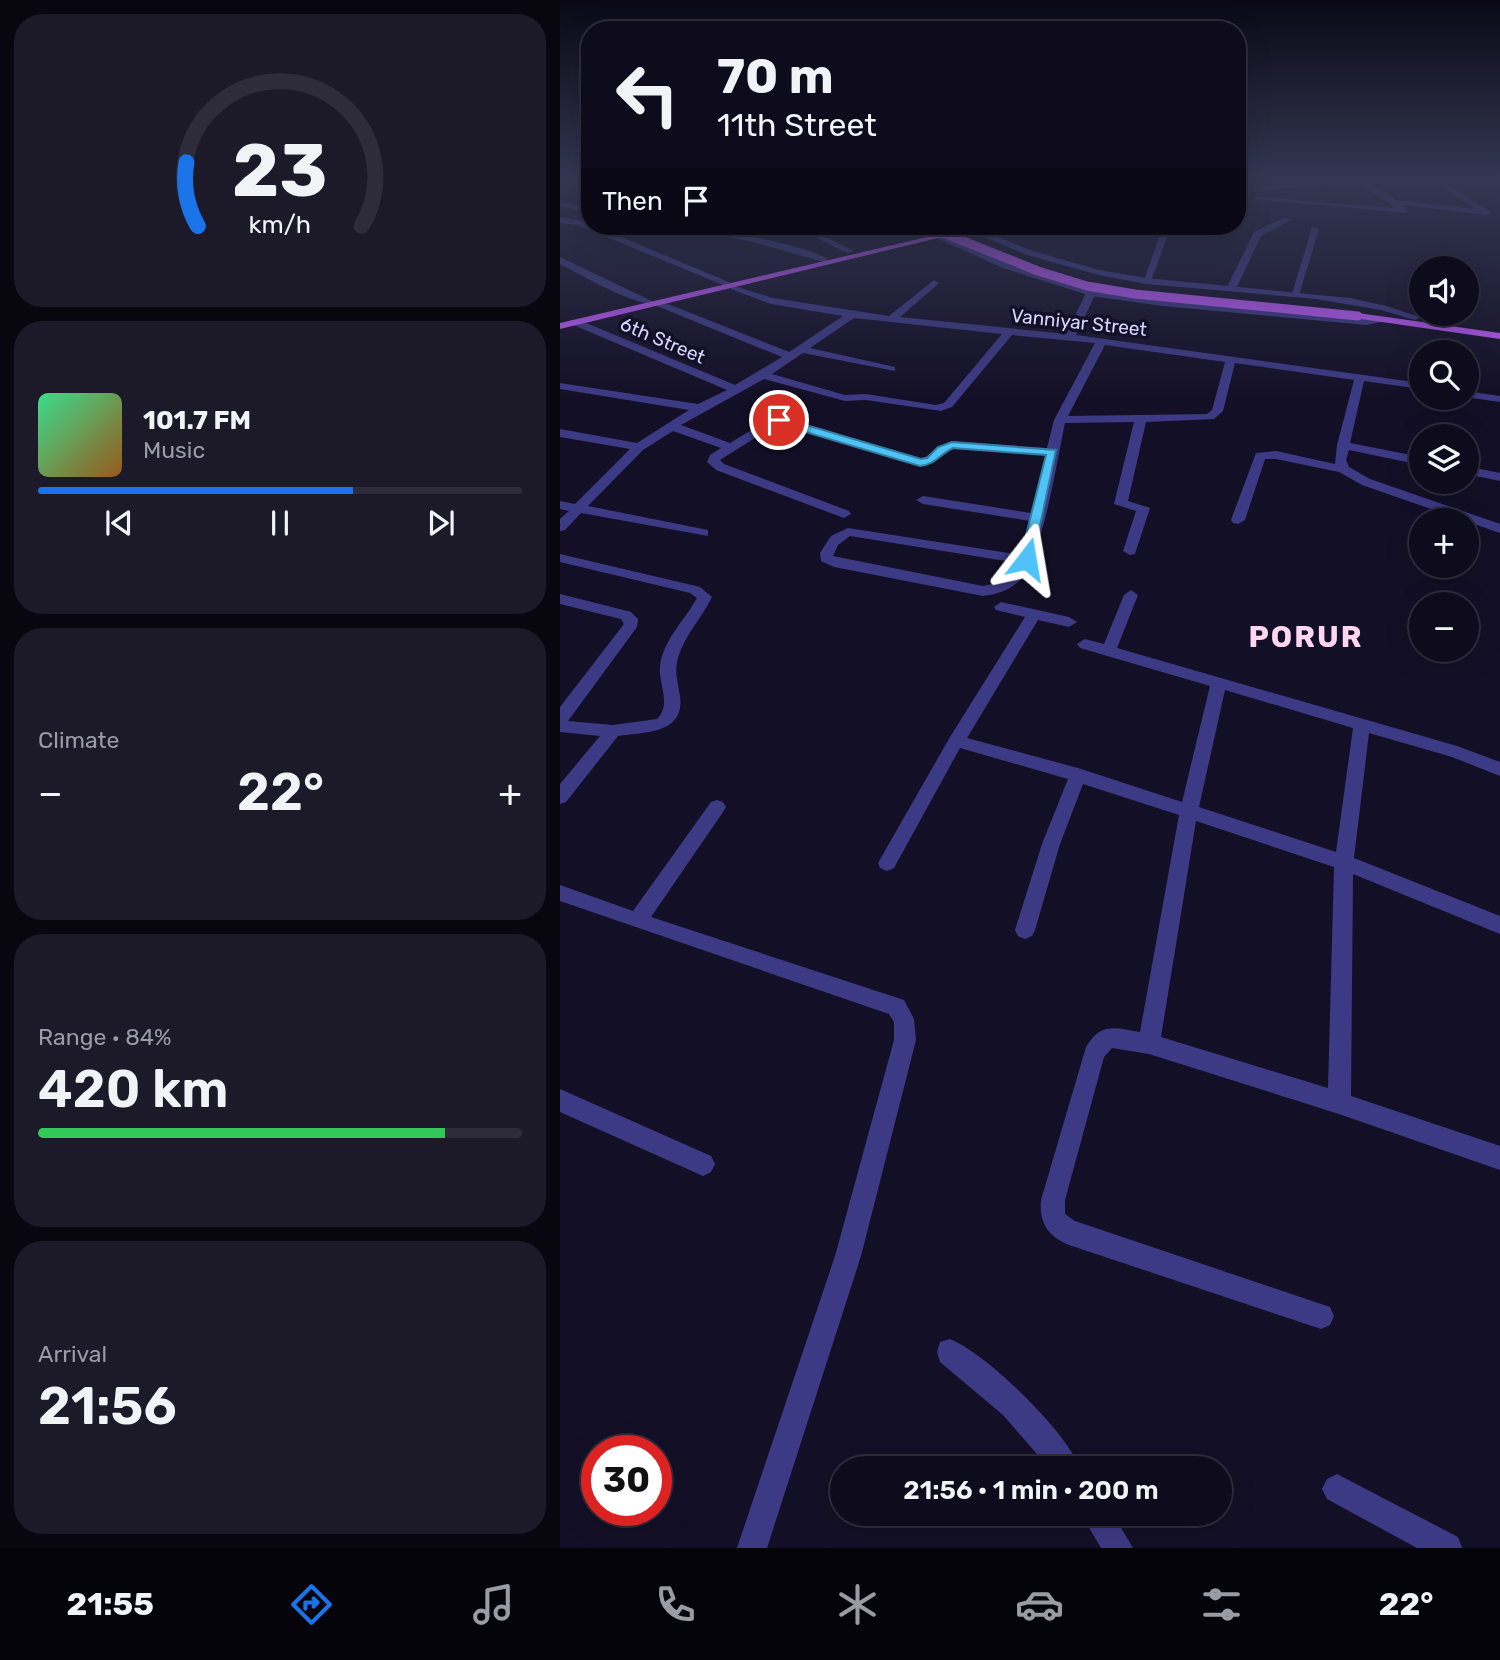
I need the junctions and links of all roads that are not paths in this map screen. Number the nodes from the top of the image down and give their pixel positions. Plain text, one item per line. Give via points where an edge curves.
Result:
1 (653, 253) edge
2 (802, 253) edge
3 (842, 253) edge
4 (848, 253) edge
5 (977, 253) edge
6 (990, 253) edge
7 (1005, 253) edge
8 (1016, 253) edge
9 (1036, 253) edge
10 (1157, 253) edge
11 (1248, 253) edge
12 (1307, 253) edge
13 (823, 259) junction
14 (989, 259) junction
15 (560, 260) edge
16 (1146, 281) junction
17 (934, 283) dead end
18 (730, 285) junction
19 (1231, 289) junction
20 (1091, 293) junction
21 (1294, 295) junction
22 (655, 303) junction
23 (852, 315) junction
24 (1409, 315) edge
25 (1409, 316) edge
26 (891, 319) junction
27 (1385, 320) junction
28 (575, 322) junction
29 (560, 323) edge
30 (1479, 326) edge
31 (1500, 329) edge
32 (1009, 332) junction
33 (1500, 336) edge
34 (1069, 338) junction
35 (1102, 341) junction
36 (794, 352) junction
37 (1231, 358) junction
38 (891, 369) dead end
39 (763, 375) junction
40 (1360, 377) junction
41 (1409, 384) edge
42 (560, 386) edge
43 (737, 390) junction
44 (1479, 396) edge
45 (1500, 399) edge
46 (700, 408) junction
47 (1141, 419) junction
48 (1060, 420) junction
49 (671, 426) junction
50 (560, 433) edge
51 (1343, 445) junction
52 (639, 447) junction
53 (729, 447) junction
54 (1052, 452) junction
55 (1409, 459) edge
56 (1343, 469) junction
57 (1479, 473) edge
58 (1500, 477) edge
59 (923, 500) dead end
60 (560, 505) edge
61 (579, 509) junction
62 (844, 514) dead end
63 (1036, 519) junction
64 (1238, 520) dead end
65 (560, 527) edge
66 (1500, 529) edge
67 (703, 533) dead end
68 (1130, 551) dead end
69 (560, 558) edge
70 (1027, 559) junction
71 (1131, 595) dead end
72 (560, 598) edge
73 (1001, 607) dead end
74 (1034, 614) junction
75 (1069, 622) dead end
76 (1085, 644) dead end
77 (1109, 650) junction
78 (1219, 681) junction
79 (560, 719) edge
80 (1363, 724) junction
81 (560, 726) edge
82 (613, 731) junction
83 (956, 741) junction
84 (1500, 769) edge
85 (1078, 775) junction
86 (560, 797) edge
87 (717, 807) dead end
88 (1189, 811) junction
89 (1344, 862) junction
90 (887, 863) dead end
91 (560, 893) edge
92 (637, 921) junction
93 (1500, 925) edge
94 (1025, 930) dead end
95 (1149, 1044) junction
96 (560, 1100) edge
97 (1339, 1103) junction
98 (1500, 1158) edge
99 (703, 1164) dead end
100 (1321, 1317) dead end
101 (950, 1352) dead end
102 (1056, 1456) edge
103 (1337, 1489) dead end
104 (1104, 1526) edge
105 (752, 1548) edge
106 (1118, 1548) edge
107 (1447, 1548) edge

1 - 18 street, Vanniyar Street
2 - 13 street
3 - 13 main road
4 - 18 main road
5 - 14 street
6 - 27 main road, bridge via 1087,286
7 - 14 street
8 - 25 main road via 1053,268 1117,283
9 - 16 street via 1100,274
10 - 16 street
11 - 19 street
12 - 21 street
13 - 18 main road
14 - 20 street
15 - 22 street
16 - 19 street
17 - 26 street
18 - 22 main road
18 - 23 street, Vanniyar Street via 771,301
19 - 21 street
20 - 27 street via 1367,322
20 - 34 street
21 - 24 street via 1381,306
22 - 28 main road
22 - 29 main road
22 - 36 street
23 - 26 street, Vanniyar Street
23 - 36 street
26 - 32 street, Vanniyar Street
27 - 33 main road
28 - 29 main road
28 - 43 street, 6th Street
30 - 31 main road
32 - 34 street, Vanniyar Street
32 - 39 street via 948,405 937,410 840,397
34 - 35 street, Vanniyar Street
35 - 37 street, Vanniyar Street
35 - 48 street
36 - 38 street
36 - 39 street
37 - 40 street, Vanniyar Street
37 - 47 street via 1214,415
39 - 43 street
40 - 41 street, Vanniyar Street
40 - 51 street
42 - 46 street
43 - 46 street
44 - 45 street
46 - 49 street
47 - 48 street
47 - 68 street via 1121,504 1143,508
48 - 54 street
49 - 52 street
49 - 53 street
50 - 52 street
51 - 55 street
51 - 56 street
52 - 61 street
53 - 54 street via 775,420 920,462 930,461 952,445
53 - 62 street via 714,458 716,465
54 - 63 street
56 - 64 street via 1260,456
56 - 66 street via 1366,482
57 - 58 street
59 - 63 street
60 - 61 street
61 - 65 street
61 - 67 street
63 - 70 street
69 - 82 street via 695,590 705,597 668,665 671,716 663,724
70 - 70 street via 1014,580 997,590 983,591 834,563 826,558 826,551 838,536 848,532
71 - 77 street
72 - 79 street via 626,615 632,624
73 - 74 street
74 - 75 street
74 - 83 street
76 - 77 street
77 - 78 street
78 - 80 street
78 - 88 street
80 - 84 street
80 - 89 street
81 - 82 street
82 - 86 street
83 - 85 street
83 - 90 street
85 - 88 street
85 - 94 street
87 - 92 street
88 - 89 street
88 - 95 street
89 - 93 street
89 - 97 street
91 - 92 street
92 - 105 street via 896,1007 906,1024 848,1256
95 - 97 street
95 - 100 street via 1111,1037 1101,1042 1094,1054 1053,1200 1051,1216 1056,1224
96 - 99 street
97 - 98 street
101 - 102 street via 1024,1415
103 - 107 street
104 - 106 street

